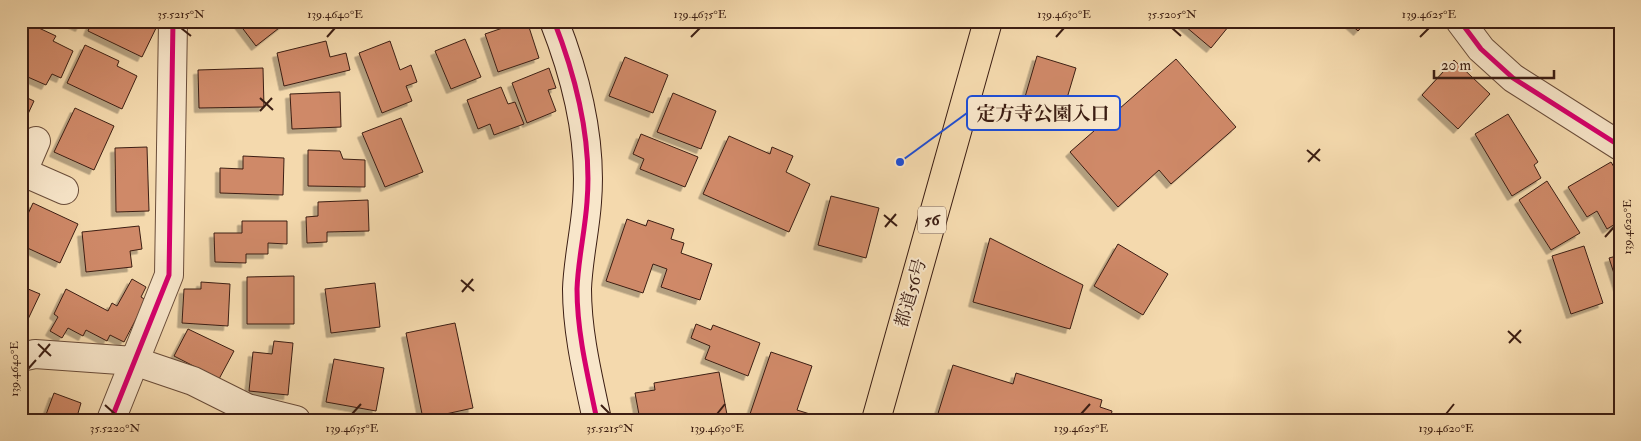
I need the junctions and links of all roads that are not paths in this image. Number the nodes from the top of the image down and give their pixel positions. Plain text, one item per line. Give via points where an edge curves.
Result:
1 (173, 21) edge
2 (554, 21) edge
3 (988, 21) edge
4 (1460, 21) edge
5 (36, 141) dead end
6 (1620, 146) edge
7 (22, 174) edge
8 (64, 190) dead end
9 (21, 357) edge
10 (134, 361) junction
11 (111, 420) edge
12 (296, 420) edge
13 (597, 420) edge
14 (876, 420) edge

1 - 10 street via 169,275
2 - 13 street via 582,118 587,160 588,201 578,289 582,345
3 - 14 main road, 都道56号 / 56
4 - 6 street via 1481,49 1513,78
5 - 7 street
7 - 8 street
9 - 10 street via 35,354
10 - 11 street
10 - 12 street via 193,381 247,408

